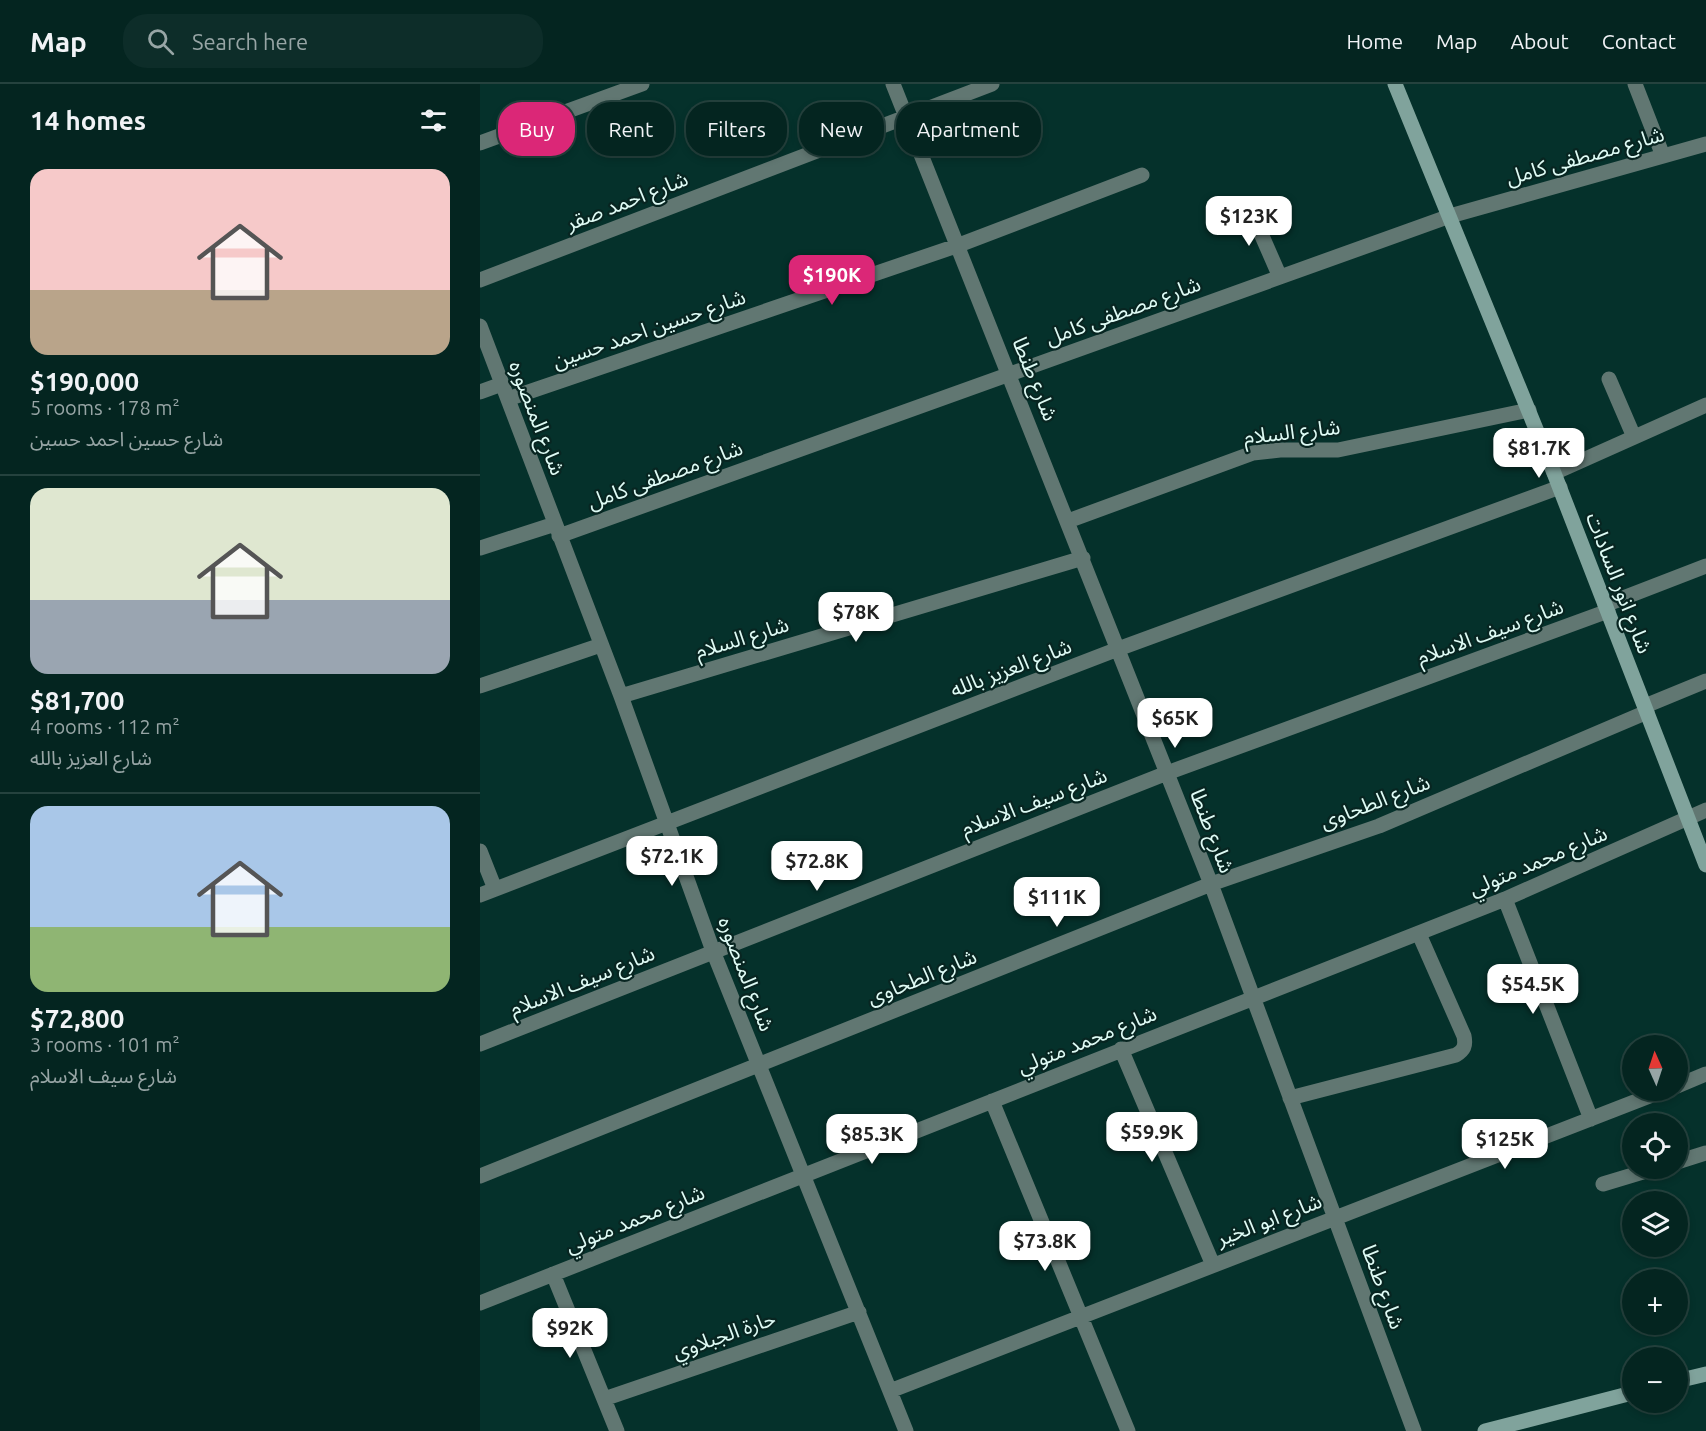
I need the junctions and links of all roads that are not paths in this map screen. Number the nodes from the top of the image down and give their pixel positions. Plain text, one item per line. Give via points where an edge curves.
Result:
1 (642, 84) edge
2 (893, 84) edge
3 (992, 84) edge
4 (1395, 84) edge
5 (1635, 84) edge
6 (901, 102) edge
7 (942, 102) edge
8 (896, 119) edge
9 (480, 143) edge
10 (1706, 144) edge
11 (923, 156) edge
12 (1663, 156) junction
13 (1142, 175) dead end
14 (1248, 204) dead end
15 (1450, 216) junction
16 (959, 245) junction
17 (1280, 277) junction
18 (480, 280) edge
19 (480, 326) edge
20 (1010, 373) junction
21 (1610, 379) dead end
22 (480, 392) edge
23 (505, 392) junction
24 (1706, 405) edge
25 (1528, 410) junction
26 (1634, 437) junction
27 (1557, 480) junction
28 (1068, 521) junction
29 (557, 530) junction
30 (480, 548) edge
31 (1083, 558) junction
32 (1706, 566) edge
33 (1606, 608) junction
34 (601, 645) junction
35 (1118, 649) junction
36 (1706, 681) edge
37 (480, 686) edge
38 (621, 696) junction
39 (1646, 709) junction
40 (1167, 773) junction
41 (1706, 810) edge
42 (1688, 819) junction
43 (667, 823) junction
44 (480, 851) edge
45 (1706, 865) edge
46 (1211, 884) junction
47 (495, 889) junction
48 (480, 895) edge
49 (1505, 899) junction
50 (1419, 934) junction
51 (713, 951) junction
52 (1253, 997) junction
53 (480, 1044) edge
54 (1121, 1049) junction
55 (759, 1065) junction
56 (1706, 1074) edge
57 (1688, 1081) edge
58 (1290, 1098) junction
59 (992, 1101) junction
60 (1637, 1101) edge
61 (1592, 1119) junction
62 (1706, 1153) edge
63 (1688, 1159) edge
64 (803, 1175) junction
65 (480, 1176) edge
66 (1622, 1178) edge
67 (1603, 1184) dead end
68 (1335, 1218) junction
69 (1213, 1265) junction
70 (553, 1274) junction
71 (480, 1303) edge
72 (859, 1312) junction
73 (1081, 1317) junction
74 (1706, 1374) edge
75 (1688, 1378) edge
76 (890, 1390) junction
77 (1622, 1396) edge
78 (604, 1399) junction
79 (617, 1431) edge
80 (906, 1431) edge
81 (1128, 1431) edge
82 (1414, 1431) edge
83 (1485, 1431) edge

1 - 9 street
2 - 6 street, شارع طنطا
3 - 7 street, شارع احمد صقر
4 - 15 street, شارع انور السادات
5 - 12 street
8 - 18 street, شارع احمد صقر
10 - 12 street, شارع مصطفى كامل
11 - 16 street, شارع طنطا
12 - 15 street, شارع مصطفى كامل
13 - 16 street, شارع حسين احمد حسين
14 - 17 street
15 - 17 street, شارع مصطفى كامل
15 - 25 street, شارع انور السادات
16 - 20 street, شارع طنطا
16 - 23 street, شارع حسين احمد حسين
17 - 20 street, شارع مصطفى كامل
19 - 23 street, شارع المنصوره
20 - 28 street, شارع طنطا
20 - 29 street, شارع مصطفى كامل
21 - 26 street
22 - 23 street, شارع حسين احمد حسين
23 - 29 street, شارع المنصوره
24 - 26 street
25 - 27 street, شارع انور السادات
25 - 28 street, شارع السلام via 1338,450 1253,453
26 - 27 street
27 - 33 street, شارع انور السادات
27 - 35 street, شارع العزيز بالله
28 - 31 street, شارع طنطا
29 - 30 street, شارع مصطفى كامل
29 - 34 street, شارع المنصوره
31 - 35 street, شارع طنطا
31 - 38 street, شارع السلام
32 - 33 street, شارع سيف الاسلام
33 - 39 street, شارع انور السادات
33 - 40 street, شارع سيف الاسلام
34 - 37 street
34 - 38 street, شارع المنصوره
35 - 40 street, شارع طنطا
35 - 43 street, شارع العزيز بالله
36 - 39 street, شارع الطحاوى
38 - 43 street, شارع المنصوره
39 - 42 street, شارع انور السادات
39 - 46 street, شارع الطحاوى via 1379,826
40 - 46 street, شارع طنطا
40 - 51 street, شارع سيف الاسلام
41 - 42 street, شارع محمد متولي
42 - 45 street, شارع انور السادات
42 - 49 street, شارع محمد متولي
43 - 47 street, شارع العزيز بالله
43 - 51 street, شارع المنصوره
44 - 47 street
46 - 52 street, شارع طنطا
46 - 55 street, شارع الطحاوى
47 - 48 street, شارع العزيز بالله
49 - 50 street, شارع محمد متولي
49 - 61 street
50 - 52 street, شارع محمد متولي
50 - 58 street via 1464,1036 1463,1051
51 - 53 street, شارع سيف الاسلام
51 - 55 street, شارع المنصوره
52 - 54 street, شارع محمد متولي
52 - 58 street, شارع طنطا
54 - 59 street, شارع محمد متولي
54 - 69 street
55 - 64 street, شارع المنصوره
55 - 65 street, شارع الطحاوى
56 - 57 street
58 - 68 street, شارع طنطا
59 - 64 street, شارع محمد متولي
59 - 73 street
60 - 61 street, شارع ابو الخير
61 - 68 street, شارع ابو الخير
62 - 63 street
64 - 70 street, شارع محمد متولي
64 - 72 street, شارع المنصوره
66 - 67 street
68 - 69 street, شارع ابو الخير
68 - 82 street, شارع طنطا
69 - 73 street, شارع ابو الخير
70 - 71 street, شارع محمد متولي
70 - 78 street
72 - 76 street, شارع المنصوره
72 - 78 street, حارة الجبلاوي
73 - 76 street, شارع ابو الخير
73 - 81 street
74 - 75 street
76 - 80 street, شارع المنصوره
77 - 83 street
78 - 79 street

